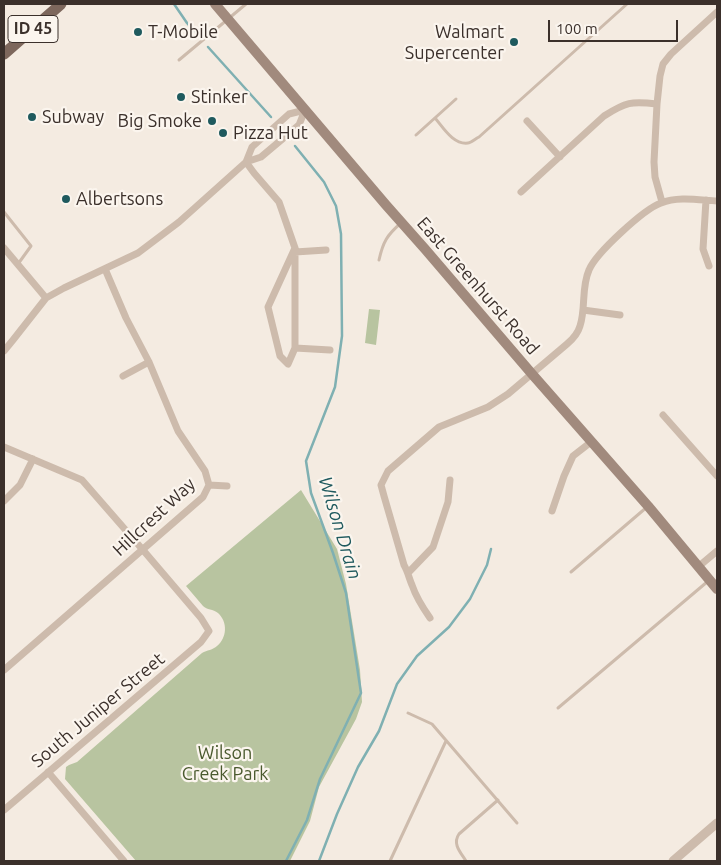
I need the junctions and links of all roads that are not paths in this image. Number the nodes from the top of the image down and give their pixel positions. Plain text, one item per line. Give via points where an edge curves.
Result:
1 (62, 4) edge
2 (215, 4) edge
3 (246, 4) edge
4 (627, 4) edge
5 (716, 17) edge
6 (228, 18) junction
7 (4, 54) edge
8 (179, 60) dead end
9 (456, 99) dead end
10 (657, 104) junction
11 (305, 110) junction
12 (435, 118) junction
13 (527, 122) dead end
14 (416, 135) dead end
15 (560, 157) junction
16 (246, 162) junction
17 (521, 192) dead end
18 (706, 200) junction
19 (717, 201) edge
20 (662, 202) junction
21 (4, 212) edge
22 (402, 222) junction
23 (4, 248) edge
24 (295, 250) junction
25 (326, 250) dead end
26 (379, 260) dead end
27 (18, 264) junction
28 (709, 266) dead end
29 (105, 269) junction
30 (46, 298) junction
31 (583, 310) junction
32 (620, 314) dead end
33 (295, 348) junction
34 (330, 350) dead end
35 (4, 351) edge
36 (149, 362) junction
37 (532, 374) junction
38 (123, 376) dead end
39 (663, 415) dead end
40 (591, 442) junction
41 (4, 447) edge
42 (33, 459) junction
43 (717, 476) edge
44 (450, 480) dead end
45 (210, 485) junction
46 (227, 486) dead end
47 (4, 501) edge
48 (648, 506) junction
49 (552, 511) dead end
50 (143, 550) junction
51 (717, 551) edge
52 (698, 567) junction
53 (571, 572) dead end
54 (408, 573) junction
55 (710, 580) junction
56 (717, 589) edge
57 (430, 618) dead end
58 (4, 670) edge
59 (558, 708) dead end
60 (408, 713) dead end
61 (446, 741) junction
62 (48, 772) junction
63 (498, 800) junction
64 (4, 810) edge
65 (517, 823) dead end
66 (717, 823) edge
67 (124, 861) edge
68 (390, 861) edge
69 (466, 861) edge
70 (673, 861) edge

1 - 7 main road, ID 45
2 - 6 main road, East Greenhurst Road
3 - 6 lane
4 - 12 lane via 469,143 460,143 452,138
5 - 10 street via 663,64
6 - 8 lane
6 - 11 main road, East Greenhurst Road
9 - 12 lane
10 - 15 street via 637,102 620,106 604,116
10 - 20 street via 654,162
11 - 16 street via 298,125 261,157
11 - 16 street via 289,114 252,147
11 - 22 main road, East Greenhurst Road
12 - 14 lane
13 - 15 street
15 - 17 street
16 - 24 street via 279,202
16 - 29 street via 179,222 138,253
18 - 19 street
18 - 20 street via 683,198
18 - 28 street via 703,249
20 - 31 street via 640,216 601,252 589,269 583,290
21 - 27 lane via 31,246
22 - 26 lane via 382,246
22 - 37 main road, East Greenhurst Road
23 - 27 street
24 - 25 street
24 - 33 street
24 - 33 street via 268,307 280,356 288,364
27 - 30 street
29 - 30 street
29 - 36 street, Hillcrest Way
30 - 35 street
31 - 32 street
31 - 37 street via 576,335
33 - 34 street
36 - 38 street
36 - 45 street, Hillcrest Way via 178,432 206,471
37 - 40 main road, East Greenhurst Road
37 - 54 street via 488,407 439,426 388,471 381,485
39 - 43 street
40 - 48 main road, East Greenhurst Road
40 - 49 street via 573,456
41 - 42 street
42 - 47 street via 20,485
42 - 50 street via 82,480
44 - 54 street via 448,502 432,547
45 - 46 street
45 - 50 street, Hillcrest Way via 203,497
48 - 52 main road, East Greenhurst Road
48 - 53 lane
50 - 58 street, Hillcrest Way
50 - 62 street, South Juniper Street via 209,631 201,642
51 - 52 street
52 - 55 main road, East Greenhurst Road
54 - 57 street
55 - 56 main road, East Greenhurst Road
55 - 59 lane
60 - 61 lane via 432,724
61 - 63 lane
61 - 68 lane
62 - 64 street, South Juniper Street
62 - 67 street
63 - 65 lane
63 - 69 lane via 456,838 457,847
66 - 70 street

